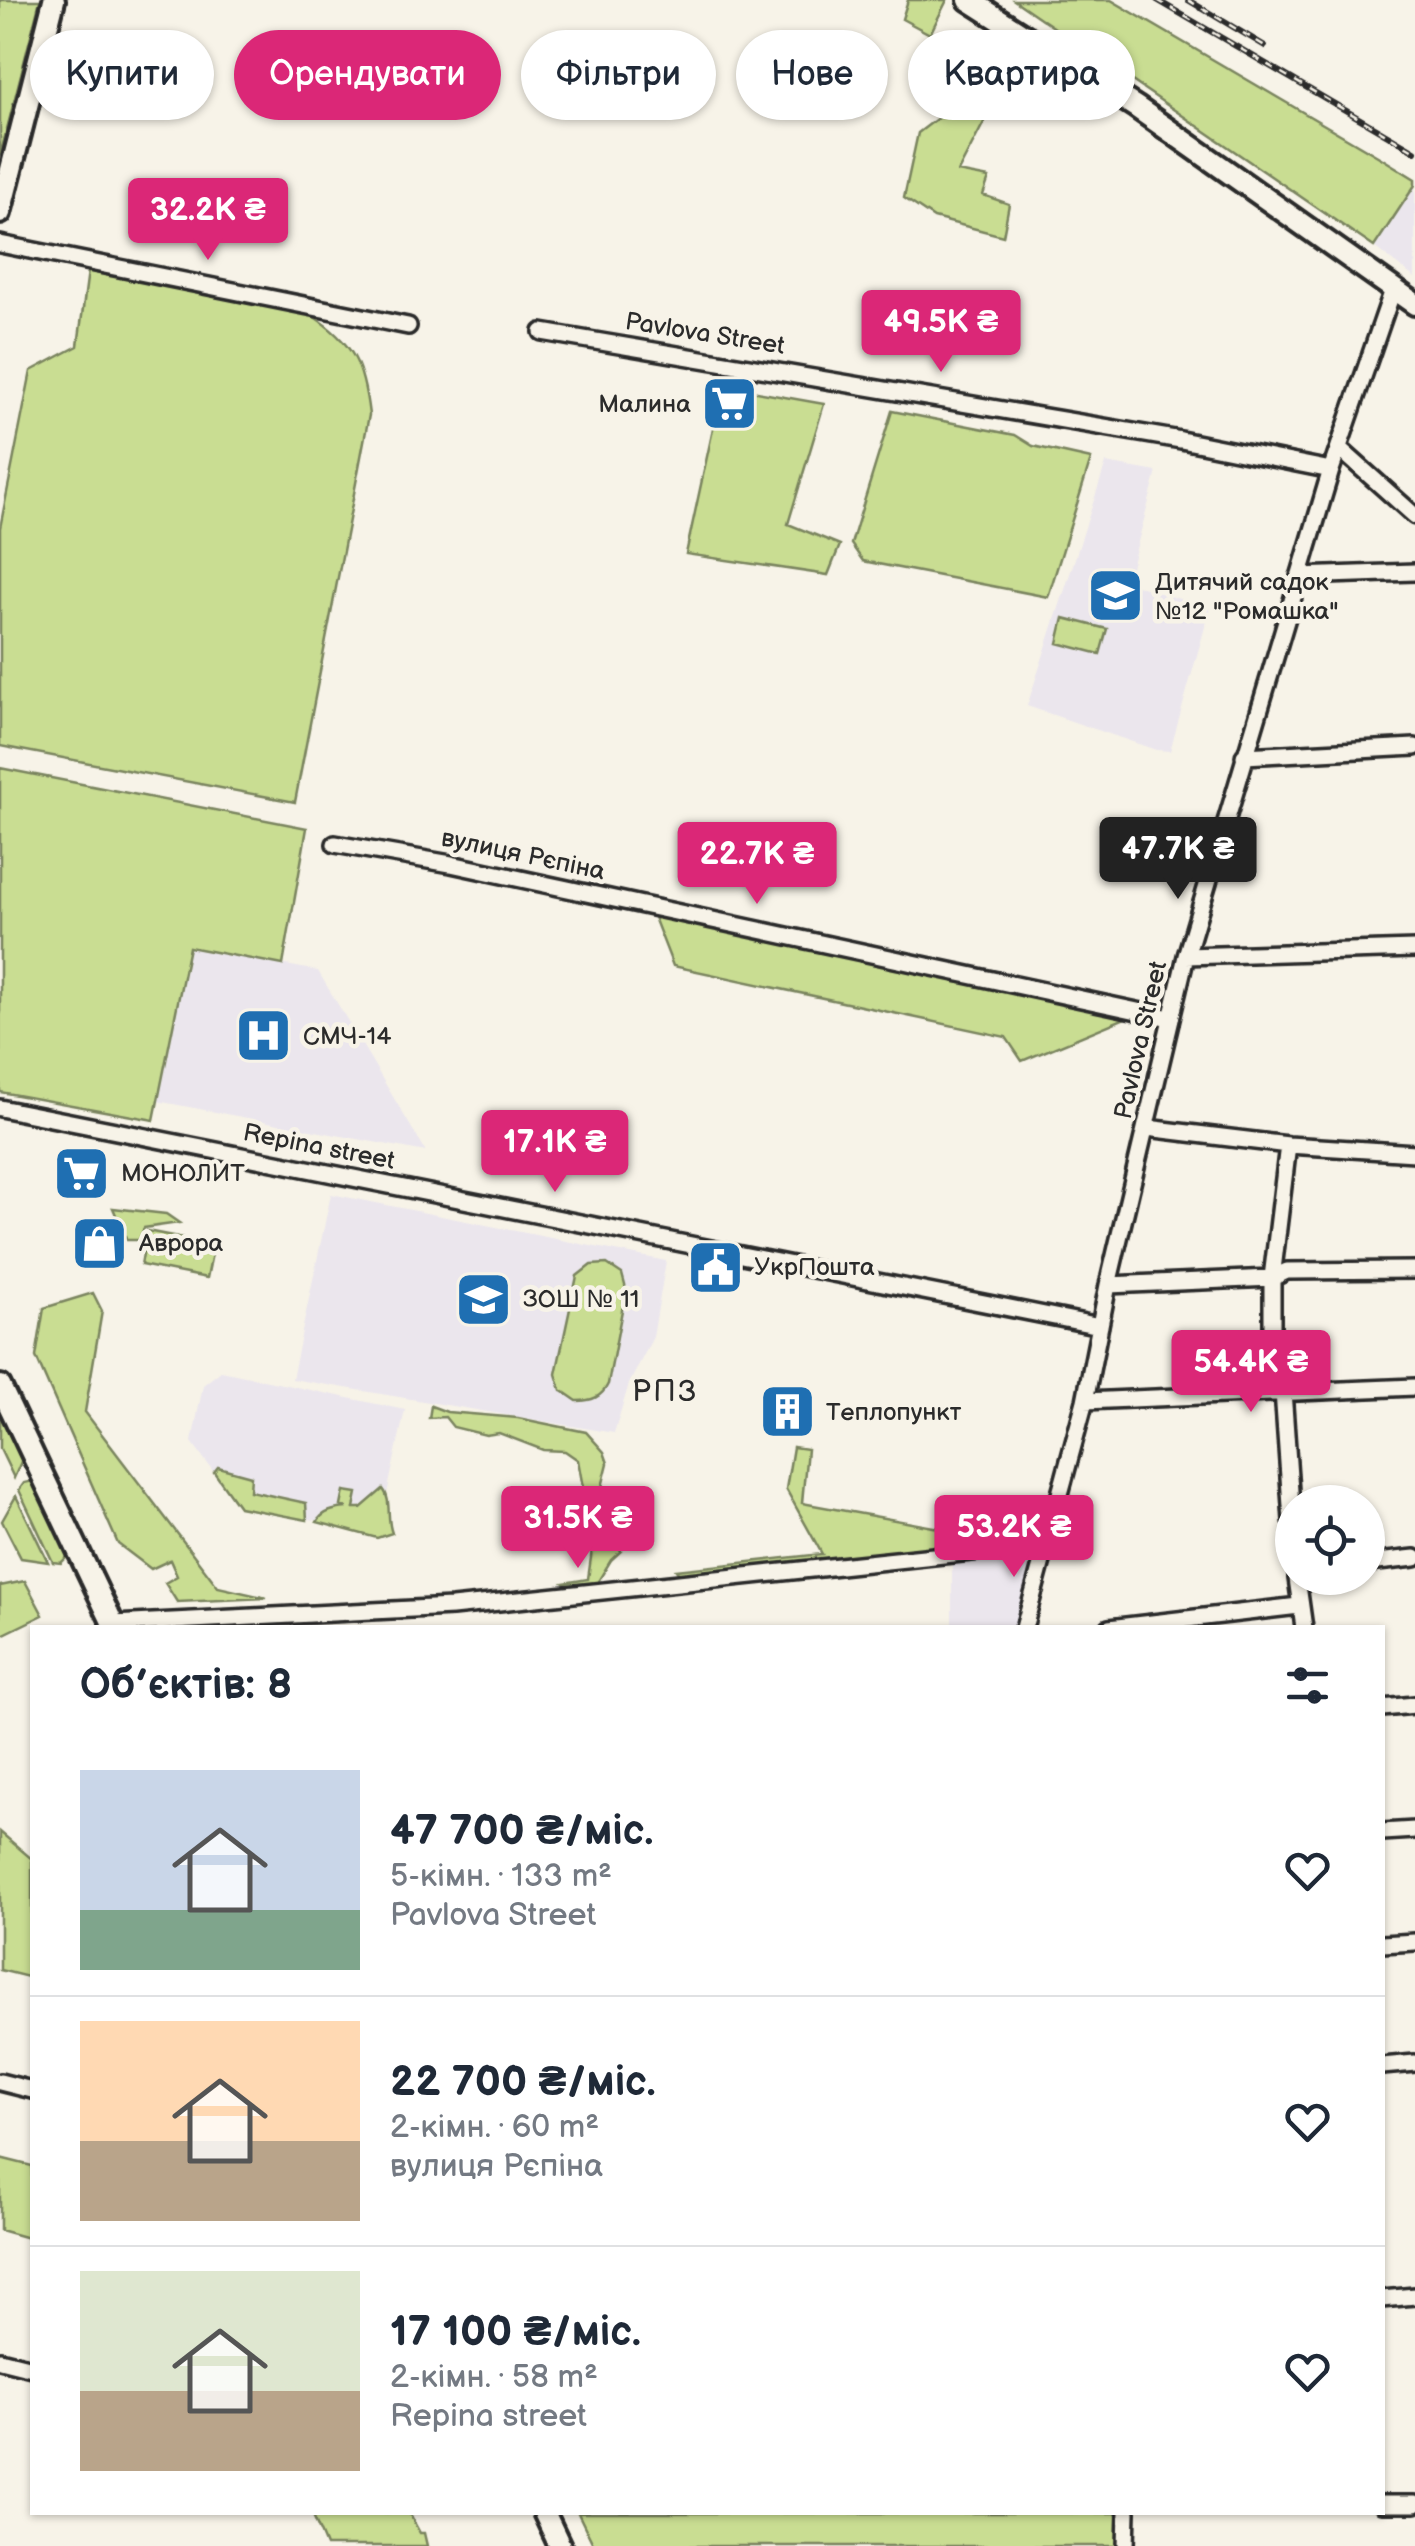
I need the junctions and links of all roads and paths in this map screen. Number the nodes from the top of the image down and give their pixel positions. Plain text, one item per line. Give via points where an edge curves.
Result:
1 (54, 0) edge
2 (969, 0) edge
3 (0, 213) edge
4 (0, 244) edge
5 (1394, 287) junction
6 (1415, 304) edge
7 (408, 326) dead end
8 (542, 332) dead end
9 (1340, 448) junction
10 (1332, 470) junction
11 (1415, 516) edge
12 (1415, 572) edge
13 (1300, 576) junction
14 (1415, 748) edge
15 (1244, 756) junction
16 (335, 844) dead end
17 (1415, 949) edge
18 (1186, 956) junction
19 (1170, 1018) junction
20 (0, 1108) edge
21 (1147, 1128) junction
22 (1288, 1145) junction
23 (1415, 1153) edge
24 (1415, 1270) edge
25 (1272, 1278) junction
26 (1108, 1285) junction
27 (1100, 1326) junction
28 (0, 1386) edge
29 (1415, 1387) edge
30 (1283, 1390) junction
31 (1086, 1401) junction
32 (1290, 1485) edge
33 (1047, 1544) junction
34 (1415, 1558) edge
35 (1385, 1562) edge
36 (1298, 1595) edge
37 (1299, 1606) junction
38 (114, 1625) edge
39 (132, 1625) edge
40 (1025, 1625) edge
41 (1135, 1625) edge
42 (1303, 1625) edge
43 (1415, 1705) edge
44 (1385, 1708) edge
45 (1415, 1830) edge
46 (1385, 1832) edge
47 (1415, 1942) edge
48 (1385, 1944) edge
49 (1415, 2063) edge
50 (1385, 2066) edge
51 (0, 2082) edge
52 (30, 2090) edge
53 (1415, 2296) edge
54 (1385, 2299) edge
55 (0, 2360) edge
56 (30, 2368) edge
57 (1385, 2504) edge
58 (1415, 2504) edge
59 (545, 2515) edge
60 (1127, 2515) edge
61 (560, 2546) edge
62 (1126, 2546) edge

1 - 3 main road
2 - 5 main road via 1136,106
4 - 7 street
5 - 6 main road
5 - 9 street, Pavlova Street
8 - 10 street, Pavlova Street
9 - 10 street, Pavlova Street
9 - 11 street
10 - 13 street, Pavlova Street
12 - 13 street
13 - 15 street, Pavlova Street
14 - 15 street
15 - 18 street, Pavlova Street
16 - 19 street, вулиця Рєпіна
17 - 18 street
18 - 19 street, Pavlova Street
19 - 21 street, Pavlova Street
20 - 27 street, Repina street
21 - 22 street
21 - 26 street, Pavlova Street
22 - 23 street
22 - 25 street
24 - 25 street via 1287,1271
25 - 26 street
25 - 30 street via 1272,1374
26 - 27 street, Pavlova Street
27 - 31 street, Pavlova Street
28 - 38 main road
29 - 30 street
30 - 31 street
30 - 32 street
31 - 33 street, Pavlova Street
33 - 39 street via 452,1607
33 - 40 street, Pavlova Street
34 - 35 street
36 - 37 street
37 - 41 street
37 - 42 street
43 - 44 street
45 - 46 street
47 - 48 street
49 - 50 street
51 - 52 street
53 - 54 street
55 - 56 street
57 - 58 street
59 - 61 main road
60 - 62 street

